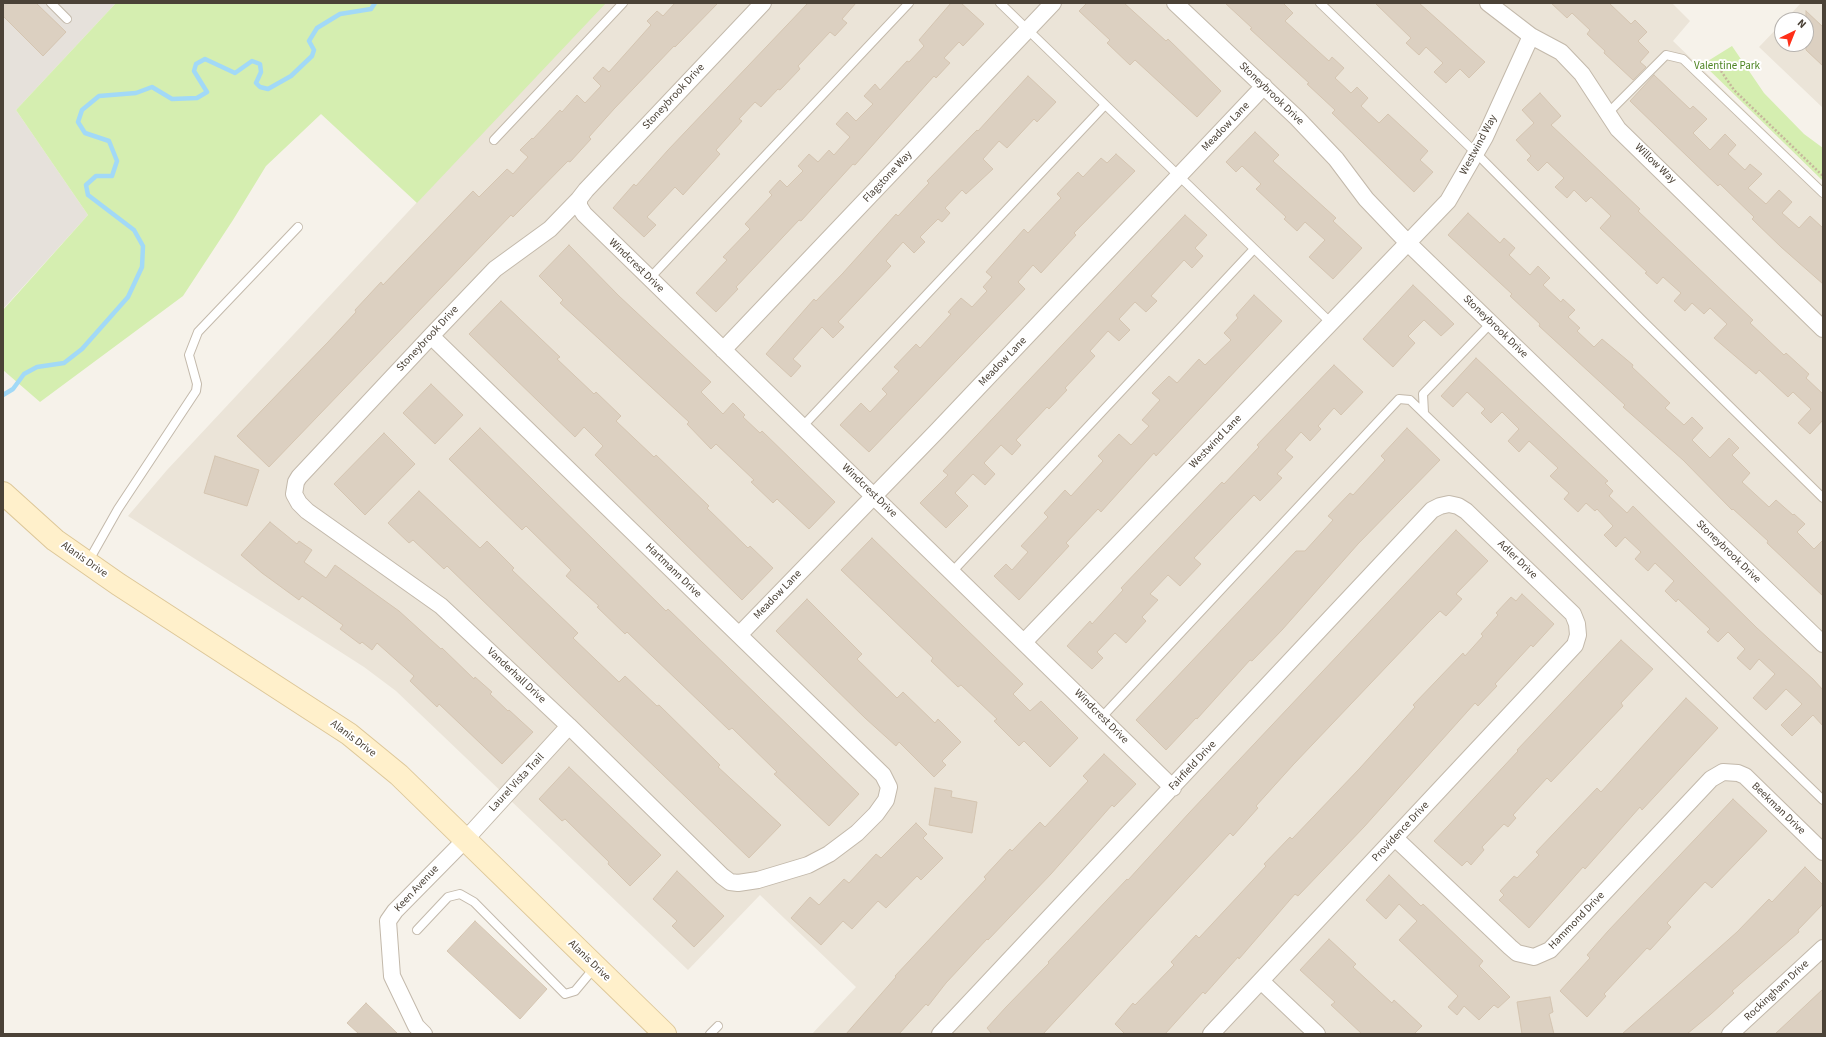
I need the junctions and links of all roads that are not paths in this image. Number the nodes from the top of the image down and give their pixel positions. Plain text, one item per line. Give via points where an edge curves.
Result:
1 (51, 3) edge
2 (623, 3) edge
3 (763, 3) edge
4 (909, 3) edge
5 (1000, 3) edge
6 (1053, 3) edge
7 (1175, 3) edge
8 (1320, 3) edge
9 (1488, 3) edge
10 (67, 19) dead end
11 (1027, 30) junction
12 (1531, 36) junction
13 (1264, 86) junction
14 (1105, 105) junction
15 (1608, 113) junction
16 (494, 140) dead end
17 (1476, 153) junction
18 (1179, 176) junction
19 (1823, 193) edge
20 (582, 195) junction
21 (298, 227) dead end
22 (1408, 243) junction
23 (1254, 249) junction
24 (649, 279) junction
25 (1331, 323) junction
26 (1491, 323) junction
27 (1823, 329) edge
28 (431, 336) junction
29 (723, 350) junction
30 (1424, 413) junction
31 (802, 427) junction
32 (3, 493) edge
33 (294, 494) joint
34 (874, 496) junction
35 (1823, 498) edge
36 (1449, 504) joint
37 (87, 562) junction
38 (952, 572) junction
39 (1577, 624) joint
40 (739, 635) junction
41 (1024, 642) junction
42 (1823, 644) edge
43 (1101, 718) junction
44 (570, 726) junction
45 (1731, 771) joint
46 (1173, 788) junction
47 (1823, 800) edge
48 (1396, 838) junction
49 (465, 840) junction
50 (1823, 852) edge
51 (722, 876) joint
52 (418, 930) dead end
53 (1823, 948) edge
54 (596, 967) junction
55 (1261, 981) junction
56 (718, 1026) dead end
57 (424, 1034) edge
58 (665, 1034) edge
59 (710, 1034) edge
60 (940, 1034) edge
61 (1211, 1034) edge
62 (1317, 1034) edge
63 (1730, 1034) edge

1 - 10 lane
2 - 16 lane
3 - 20 street, Stoneybrook Drive
4 - 24 lane
5 - 11 lane
6 - 11 street, Flagstone Way
7 - 13 street, Stoneybrook Drive
8 - 17 lane
9 - 12 street, Willow Way
11 - 14 lane
11 - 29 street, Flagstone Way
12 - 15 street, Willow Way via 1561,52 1582,74
12 - 17 street, Westwind Way
13 - 18 street, Meadow Lane
13 - 22 street, Stoneybrook Drive via 1336,159 1366,199
14 - 18 lane
14 - 31 lane
15 - 19 lane via 1666,55 1683,60
15 - 27 street, Willow Way via 1618,129
17 - 22 street, Westwind Way via 1448,201
17 - 35 lane via 1640,319
18 - 23 lane
18 - 34 street, Meadow Lane
20 - 24 street, Windcrest Drive via 579,206 584,214
20 - 28 street, Stoneybrook Drive via 550,229 495,269
21 - 37 lane via 198,332 188,355 196,378 196,391 118,508
22 - 25 street, Westwind Lane
22 - 26 street, Stoneybrook Drive
23 - 25 lane
23 - 38 lane
24 - 29 street, Windcrest Drive
25 - 41 street, Westwind Lane
26 - 30 lane via 1423,394
26 - 42 street, Stoneybrook Drive
28 - 33 street, Stoneybrook Drive via 299,477
28 - 40 street, Hartmann Drive
29 - 31 street, Windcrest Drive
30 - 43 lane via 1410,400 1399,399
30 - 47 lane
31 - 34 street, Windcrest Drive
32 - 37 main road, Alanis Drive via 55,540
33 - 44 street, Vanderhall Drive via 307,511 441,606
34 - 38 street, Windcrest Drive
34 - 40 street, Meadow Lane
36 - 39 street, Adler Drive via 1466,511 1573,614
36 - 46 street, Fairfield Drive via 1432,510
37 - 49 main road, Alanis Drive via 349,734 399,775
38 - 41 street, Windcrest Drive
39 - 48 street, Providence Drive via 1578,635 1575,645
40 - 51 street, Hartmann Drive via 882,775 889,787 888,797 876,814 848,840 808,865 772,877 738,883 730,882
41 - 43 street, Windcrest Drive
43 - 46 street, Windcrest Drive
44 - 49 street, Laurel Vista Trail
44 - 51 street, Vanderhall Drive
45 - 48 street, Hammond Drive via 1723,772 1711,779 1550,950 1534,957 1517,953 1510,947
45 - 50 street, Beekman Drive via 1745,776
46 - 60 street, Fairfield Drive
48 - 55 street, Providence Drive
49 - 54 main road, Alanis Drive
49 - 57 street, Keen Avenue via 388,921 392,976 416,1026
52 - 54 lane via 448,897 460,894 474,902 565,994 575,991
53 - 63 street, Rockingham Drive
54 - 58 main road, Alanis Drive
55 - 61 street, Providence Drive
55 - 62 street
56 - 59 lane

